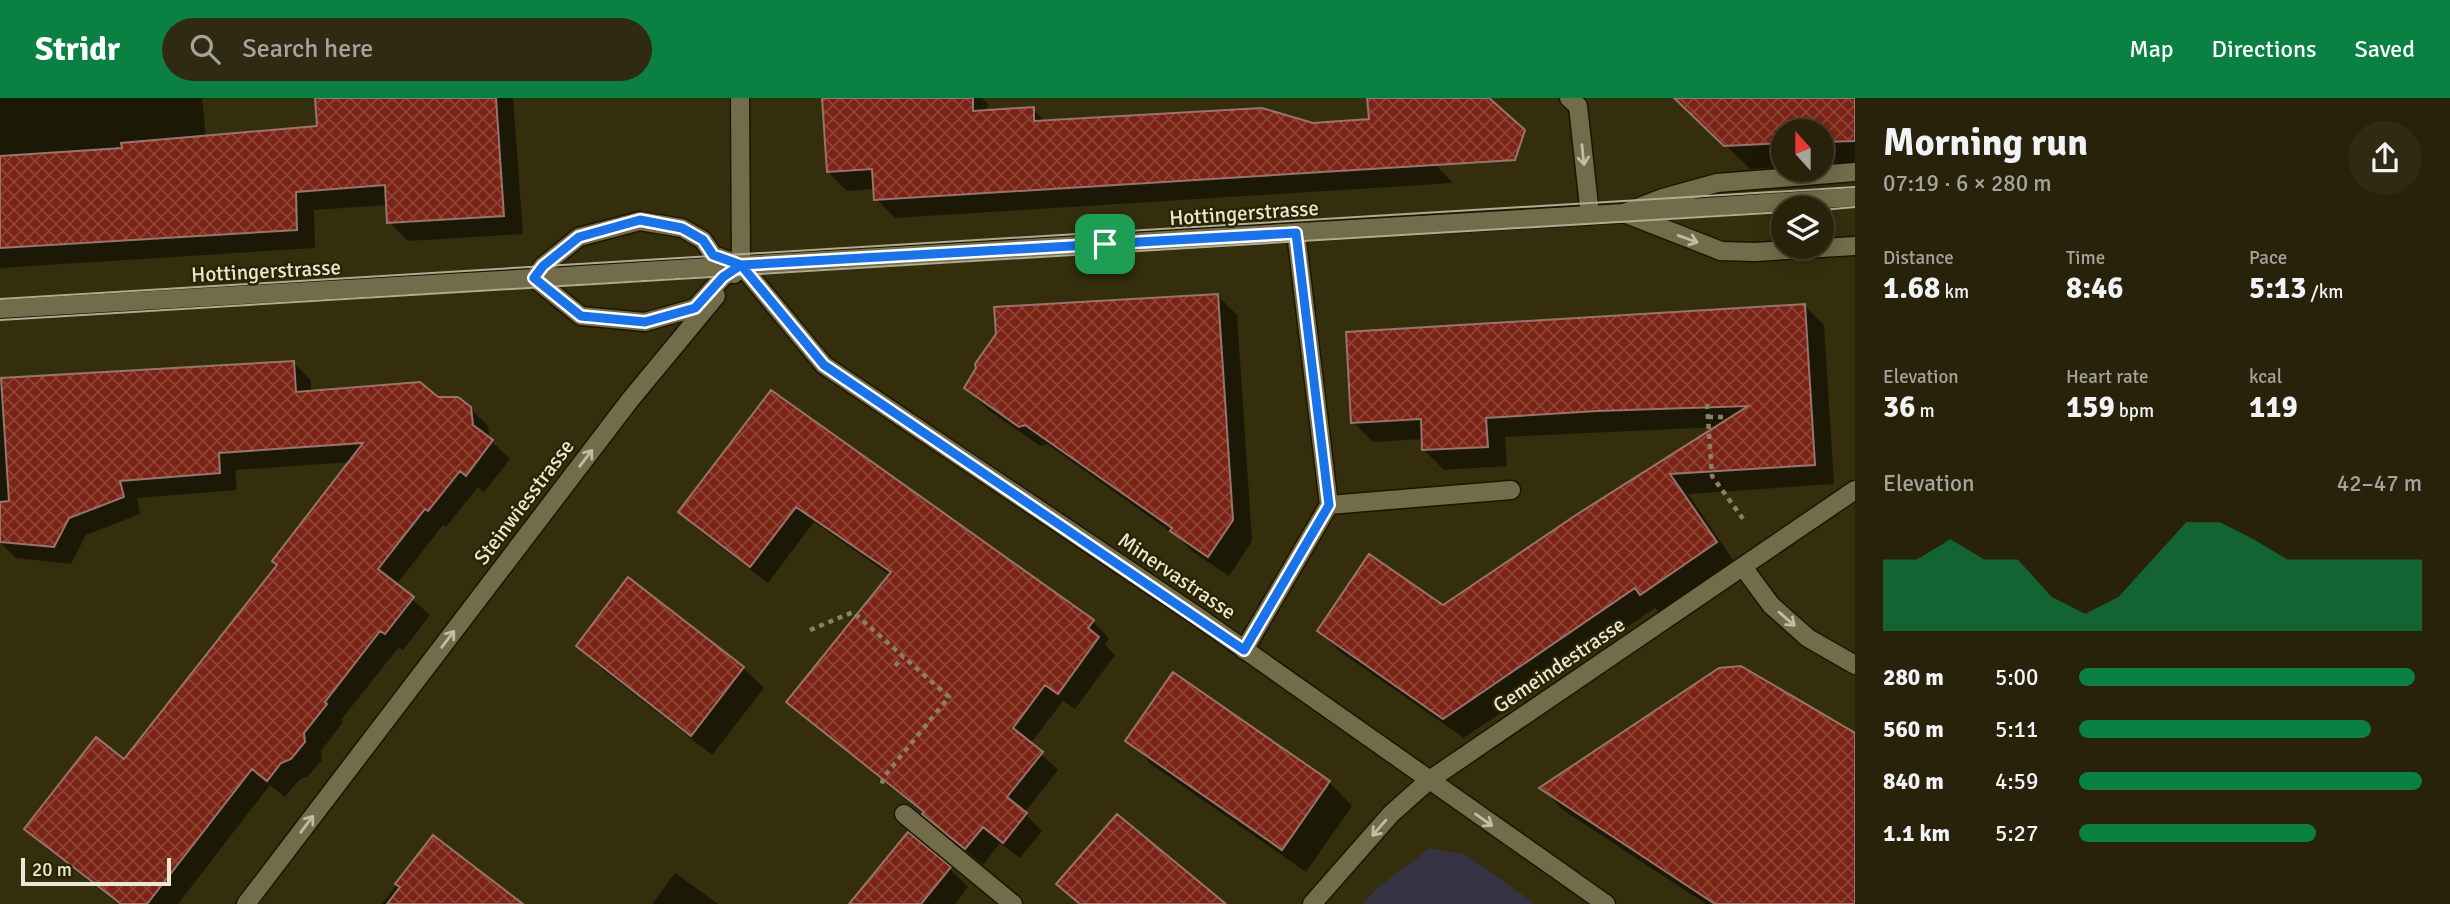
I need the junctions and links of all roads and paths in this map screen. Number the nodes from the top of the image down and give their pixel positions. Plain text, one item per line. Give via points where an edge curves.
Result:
1 (740, 98) edge
2 (1569, 98) edge
3 (1855, 172) edge
4 (1855, 197) edge
5 (1624, 213) junction
6 (1590, 215) junction
7 (1296, 233) junction
8 (1855, 246) edge
9 (741, 265) junction
10 (534, 278) junction
11 (0, 309) edge
12 (1707, 404) dead end
13 (1708, 417) junction
14 (1728, 417) dead end
15 (1511, 490) dead end
16 (1855, 490) edge
17 (1329, 505) junction
18 (1750, 530) dead end
19 (1743, 567) junction
20 (810, 630) dead end
21 (1244, 650) junction
22 (903, 657) junction
23 (1855, 665) edge
24 (895, 666) dead end
25 (883, 778) dead end
26 (1428, 781) junction
27 (904, 814) dead end
28 (246, 904) edge
29 (1013, 904) edge
30 (1312, 904) edge
31 (1606, 904) edge

1 - 9 street
2 -> 6 street via 1578,106
3 - 5 street, Hottingerstrasse via 1717,183
4 - 5 street, Hottingerstrasse
5 - 6 street, Hottingerstrasse
5 -> 8 street, Hottingerstrasse via 1721,251
6 - 7 street, Hottingerstrasse
7 - 9 street, Hottingerstrasse
7 - 17 street
9 - 10 street, Hottingerstrasse
9 - 10 street, Hottingerstrasse via 713,255 703,240 682,228 640,220 579,237
9 - 10 street via 723,277 695,308 645,322 581,316
9 - 21 street, Minervastrasse via 824,365
28 -> 9 street, Steinwiesstrasse via 630,400
10 - 11 street, Hottingerstrasse
12 - 13 path
13 - 14 path
13 - 18 path via 1712,476
15 - 17 street
16 - 19 street, Gemeindestrasse
17 - 21 street
19 -> 23 street via 1771,605 1808,638
19 - 26 street, Gemeindestrasse
20 - 22 path via 853,612
21 - 26 street, Minervastrasse
22 - 24 path
22 - 25 path via 949,697
26 -> 30 street, Gemeindestrasse via 1391,814
26 -> 31 street, Minervastrasse
27 - 29 street

